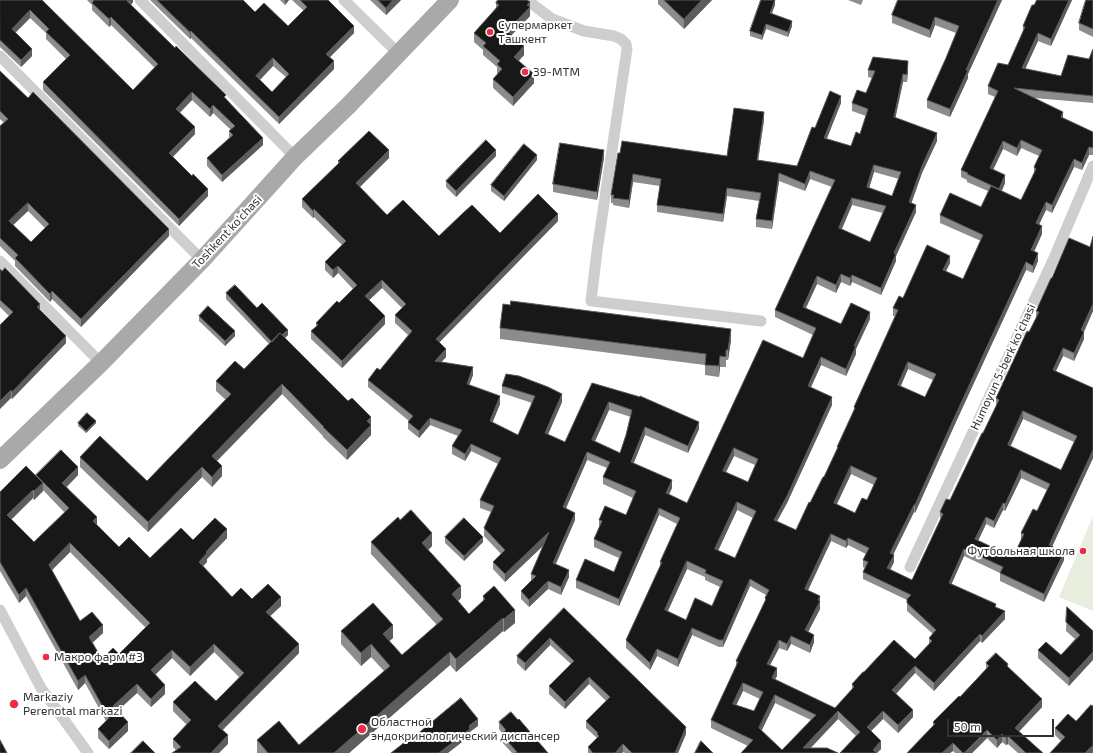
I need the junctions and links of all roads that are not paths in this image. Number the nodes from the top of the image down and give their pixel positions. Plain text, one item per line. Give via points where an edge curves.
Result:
1 (140, 0) edge
2 (344, 0) edge
3 (450, 0) edge
4 (527, 0) edge
5 (399, 54) junction
6 (0, 56) edge
7 (296, 157) junction
8 (1093, 166) edge
9 (202, 260) junction
10 (0, 261) edge
11 (761, 322) dead end
12 (101, 363) junction
13 (0, 460) edge
14 (910, 567) dead end
15 (0, 610) edge
16 (88, 753) edge

1 - 7 street
2 - 5 street
3 - 5 main road, Toshkent ko'chasi
4 - 11 street via 552,19 584,31 614,36 626,44 590,301
5 - 7 main road, Toshkent ko'chasi
6 - 9 street
7 - 9 main road, Toshkent ko'chasi
8 - 14 street, Humoyun 5-berk koʻchasi via 1054,258
9 - 12 main road, Toshkent ko'chasi
10 - 12 street
12 - 13 main road, Toshkent ko'chasi
15 - 16 street via 41,688

